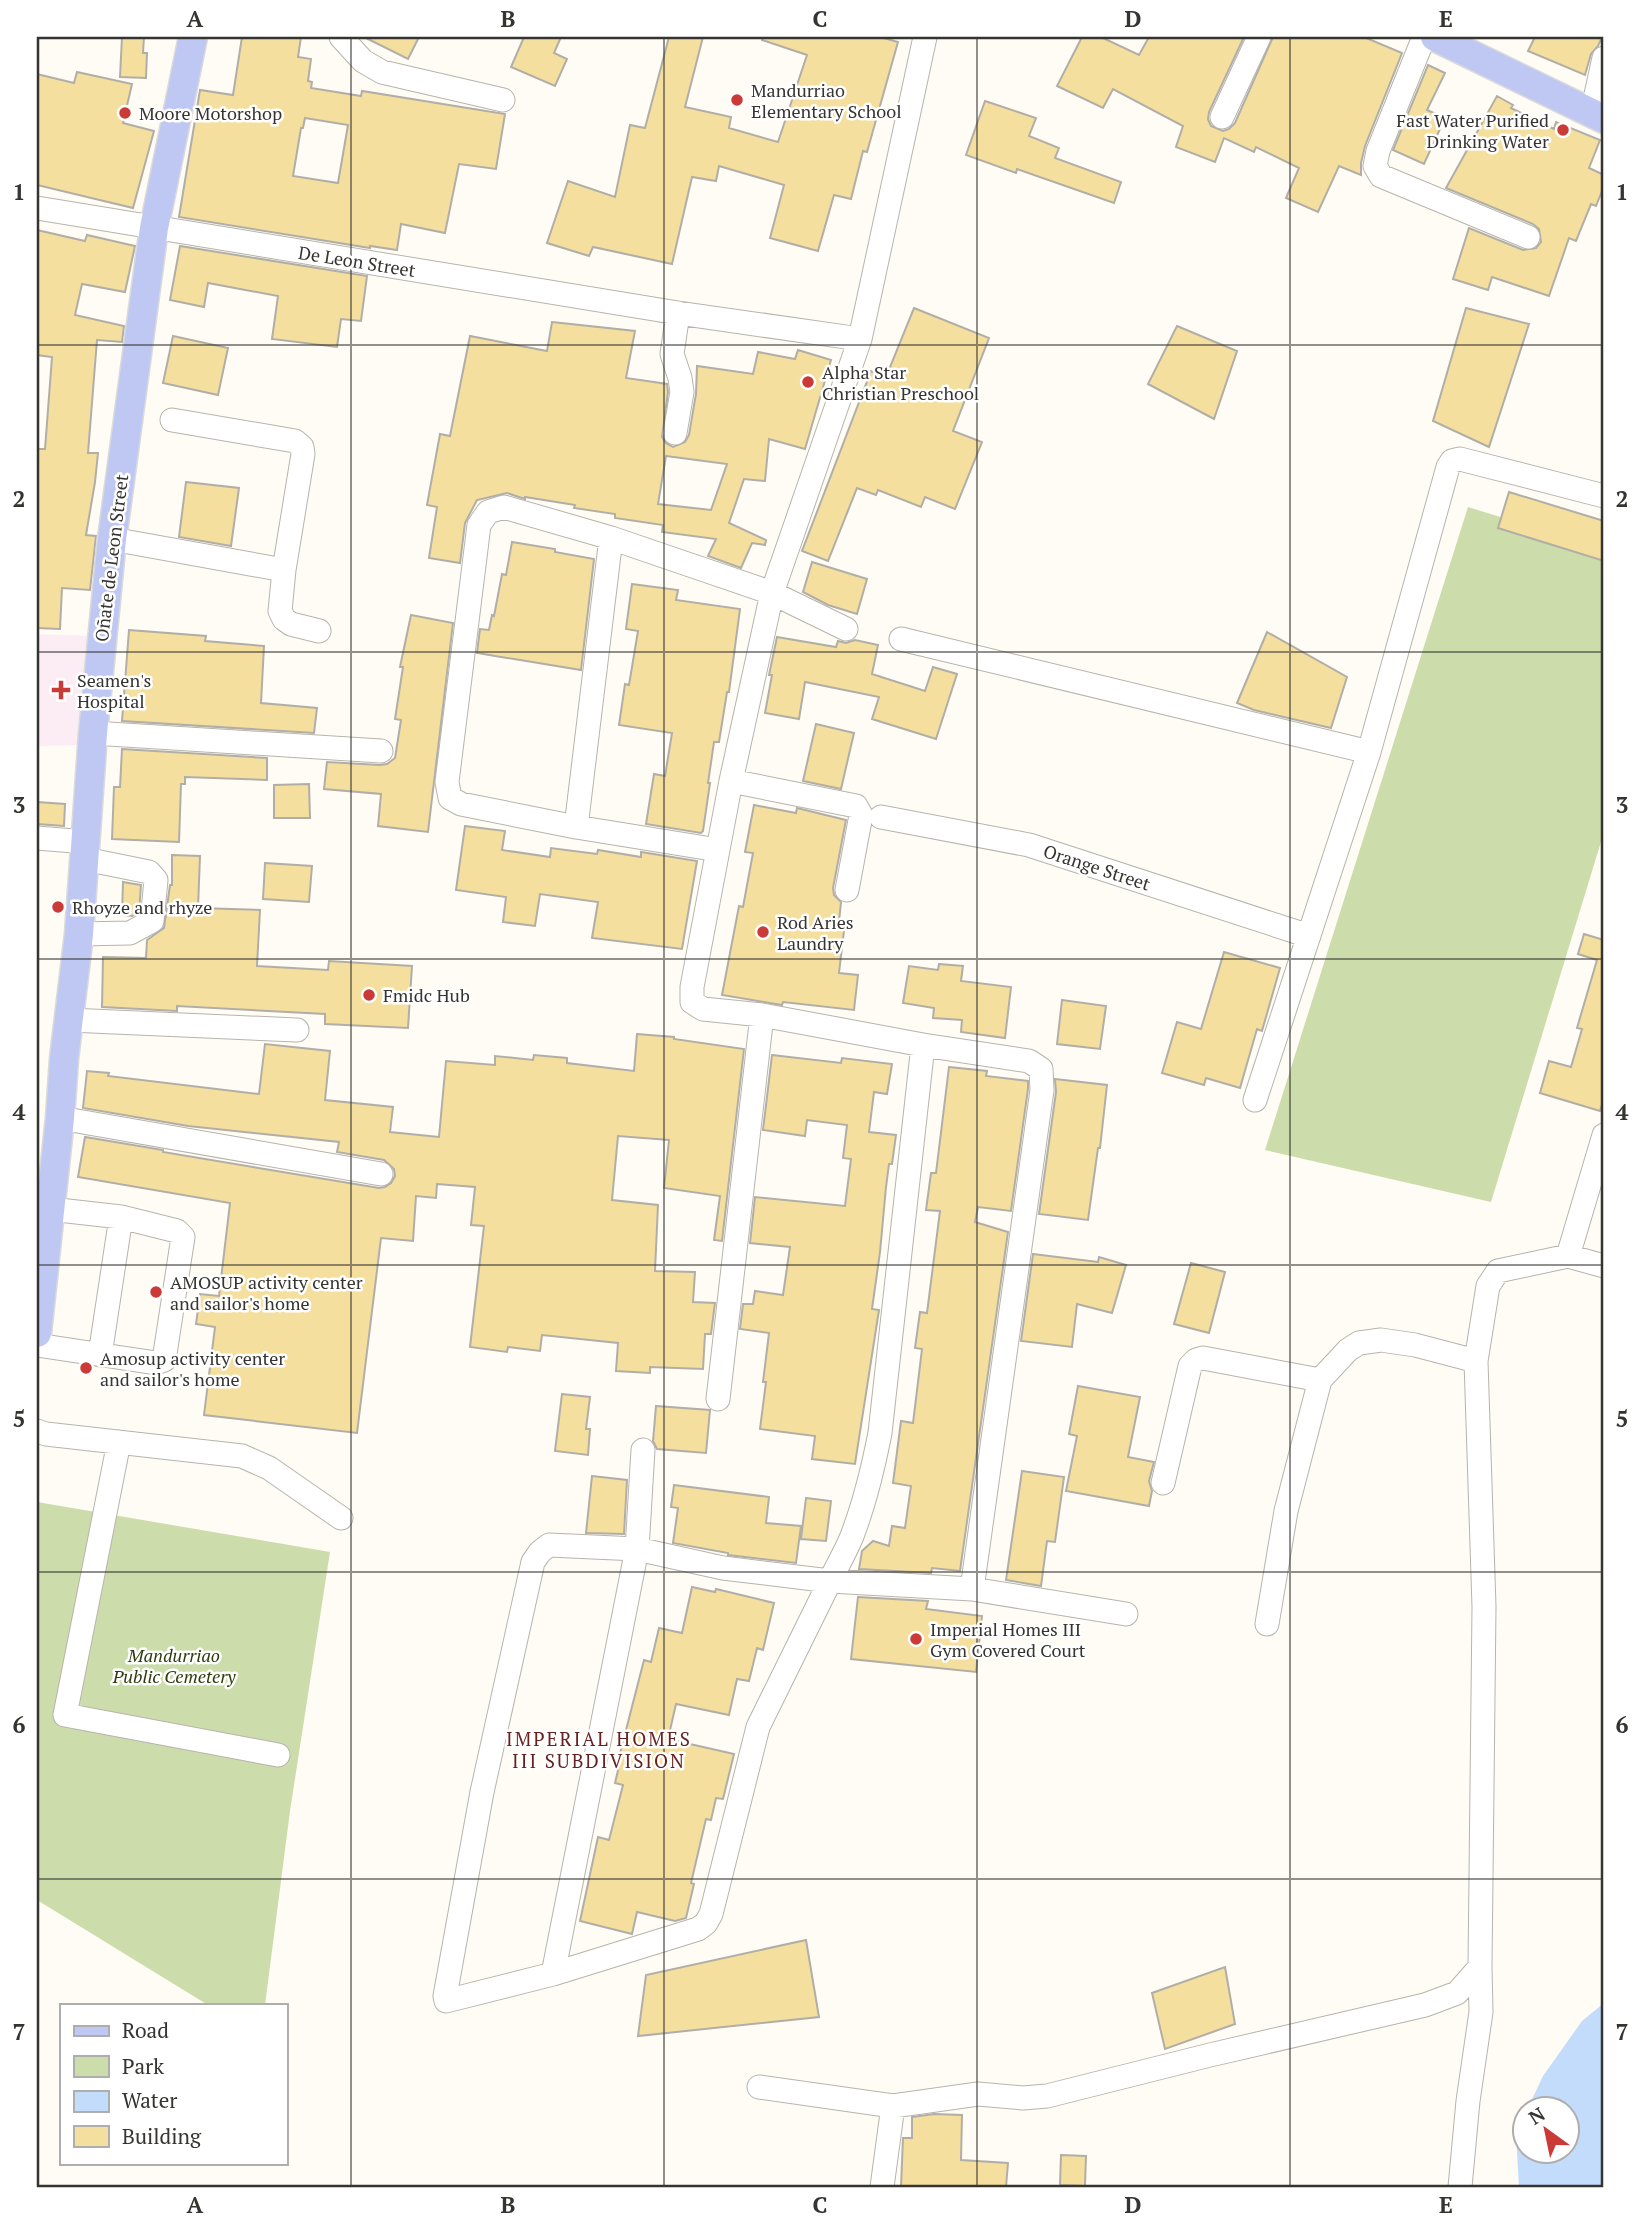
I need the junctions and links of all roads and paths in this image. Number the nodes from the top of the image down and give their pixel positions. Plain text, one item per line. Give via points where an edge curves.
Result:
1 (193, 37) edge
2 (341, 37) edge
3 (925, 37) edge
4 (1259, 37) edge
5 (1440, 38) edge
6 (1604, 58) edge
7 (503, 100) dead end
8 (1598, 116) edge
9 (1222, 117) dead end
10 (37, 208) edge
11 (154, 228) junction
12 (1528, 237) dead end
13 (678, 313) junction
14 (860, 339) junction
15 (172, 420) dead end
16 (675, 433) dead end
17 (1604, 496) edge
18 (611, 538) junction
19 (112, 540) junction
20 (284, 570) junction
21 (772, 593) junction
22 (846, 629) dead end
23 (319, 631) dead end
24 (901, 639) dead end
25 (93, 733) junction
26 (381, 751) dead end
27 (1369, 752) junction
28 (731, 780) junction
29 (881, 817) dead end
30 (576, 827) junction
31 (37, 838) edge
32 (85, 850) junction
33 (718, 850) junction
34 (847, 890) dead end
35 (79, 934) junction
36 (1309, 936) junction
37 (762, 1015) junction
38 (69, 1020) junction
39 (297, 1030) dead end
40 (922, 1045) junction
41 (1255, 1100) dead end
42 (60, 1118) junction
43 (1604, 1135) edge
44 (380, 1174) dead end
45 (50, 1209) junction
46 (121, 1217) junction
47 (42, 1249) edge
48 (1568, 1256) junction
49 (1604, 1266) edge
50 (37, 1333) edge
51 (37, 1345) edge
52 (100, 1355) junction
53 (1476, 1361) junction
54 (1320, 1380) junction
55 (718, 1399) dead end
56 (37, 1431) edge
57 (119, 1442) junction
58 (643, 1450) dead end
59 (1163, 1483) dead end
60 (341, 1518) dead end
61 (638, 1549) junction
62 (830, 1581) junction
63 (972, 1589) junction
64 (1126, 1614) dead end
65 (1267, 1624) dead end
66 (278, 1755) dead end
67 (1480, 1967) junction
68 (553, 1974) junction
69 (759, 2087) dead end
70 (893, 2106) junction
71 (881, 2187) edge
72 (1460, 2187) edge

1 - 11 main road, Oñate de Leon Street
2 - 7 street via 363,61 382,72
3 - 14 street
4 - 9 street
5 - 8 main road
5 - 12 street via 1378,151 1375,166 1381,176
6 - 8 street
10 - 11 street, De Leon Street
11 - 13 street, De Leon Street
11 - 19 main road, Oñate de Leon Street
13 - 14 street, De Leon Street
13 - 16 street via 672,354 682,392
14 - 21 street
15 - 20 street via 295,441 302,447
17 - 27 street via 1460,459 1452,461
18 - 21 street
18 - 30 street
18 - 30 street via 504,507 488,512 479,525 447,782 450,798 461,804
19 - 20 street
19 - 25 main road, Oñate de Leon Street
20 - 23 street via 280,611 284,619
21 - 22 street
21 - 28 street
24 - 27 street
25 - 26 street
25 - 32 main road, Oñate de Leon Street
27 - 36 street
28 - 33 street
28 - 34 street via 856,806 860,815
29 - 36 street, Orange Street via 1029,845
30 - 33 street
31 - 32 street
32 - 35 main road, Oñate de Leon Street
32 - 35 street via 149,872 156,880 152,921 130,933
33 - 37 street via 692,1002 703,1009
35 - 38 main road, Oñate de Leon Street
36 - 41 street
37 - 40 street
37 - 55 street
38 - 39 street
38 - 42 main road, Oñate de Leon Street
40 - 62 street via 878,1444 872,1478 851,1539
40 - 63 street via 1029,1060 1041,1069 1042,1090
42 - 44 street
42 - 45 main road, Oñate de Leon Street
43 - 48 street
45 - 46 street
45 - 47 main road, Oñate de Leon Street
46 - 52 street
46 - 52 street via 177,1231 183,1237 164,1360 156,1363
47 - 50 main road, Oñate de Leon Street
48 - 49 street
48 - 53 street via 1498,1271 1488,1286
51 - 52 street
53 - 54 street via 1381,1340 1359,1343 1348,1350
53 - 67 street via 1484,1607
54 - 59 street via 1196,1360
54 - 65 street via 1286,1511
56 - 57 street
57 - 60 street via 243,1456 269,1468
57 - 66 street via 65,1715
58 - 61 street
61 - 62 street via 723,1568
61 - 68 street
61 - 68 street via 549,1545 533,1562 482,1792 446,2001
62 - 63 street
62 - 68 street via 758,1727 706,1923
63 - 64 street
67 - 70 street via 1457,1993 1425,2006 1047,2096 978,2094
67 - 72 street via 1481,2012
69 - 70 street
70 - 71 street

